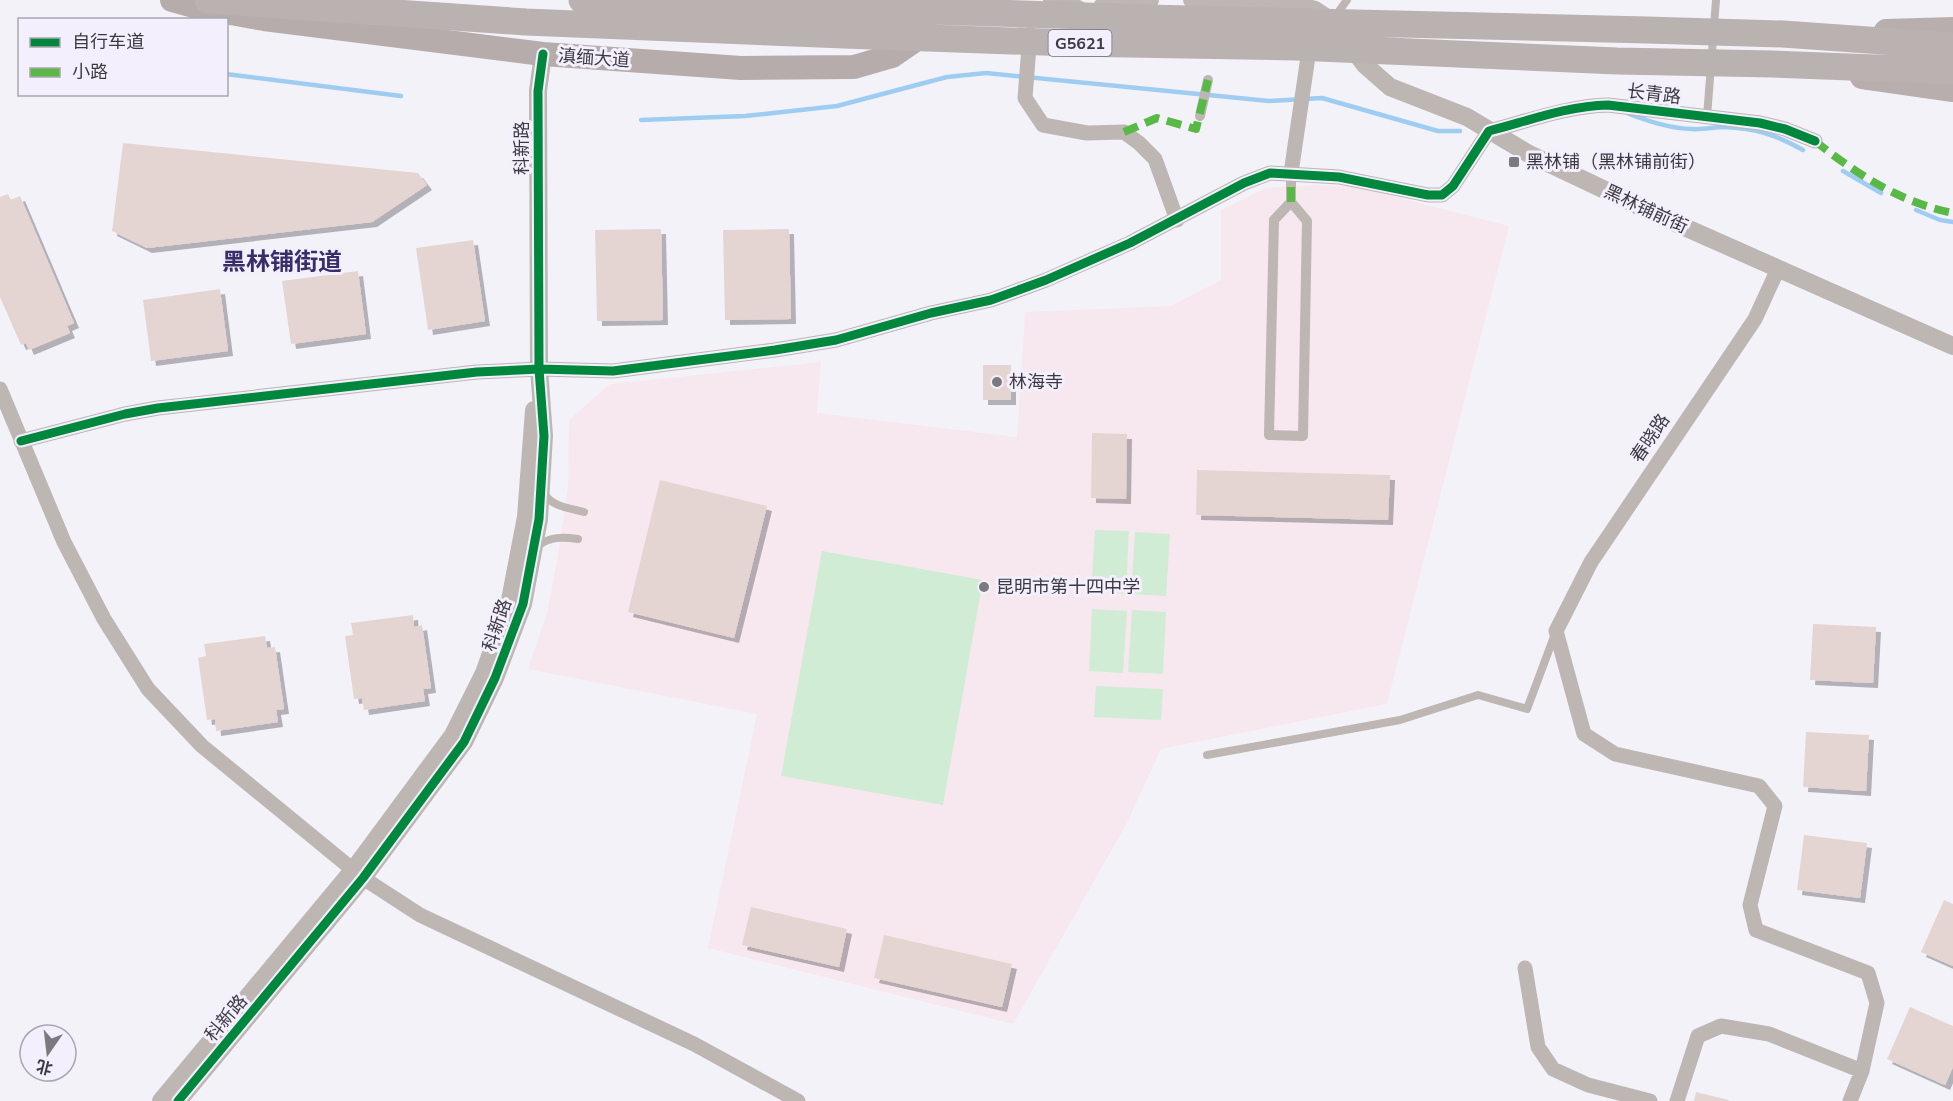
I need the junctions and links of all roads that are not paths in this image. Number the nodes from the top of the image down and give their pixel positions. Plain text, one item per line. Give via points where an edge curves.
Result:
1 (172, 0) edge
2 (208, 0) edge
3 (582, 0) edge
4 (1052, 0) edge
5 (1150, 0) edge
6 (1192, 0) edge
7 (1347, 0) edge
8 (1716, 0) edge
9 (960, 4) edge
10 (1032, 4) edge
11 (1074, 4) edge
12 (1315, 10) junction
13 (1332, 21) junction
14 (1953, 29) edge
15 (1783, 34) junction
16 (1953, 46) edge
17 (543, 54) junction
18 (1773, 63) junction
19 (1953, 71) edge
20 (1208, 80) dead end
21 (1953, 90) edge
22 (1200, 116) dead end
23 (1707, 117) junction
24 (1489, 131) junction
25 (1815, 141) dead end
26 (1291, 174) junction
27 (1290, 202) junction
28 (1177, 220) junction
29 (1778, 269) junction
30 (1953, 346) edge
31 (539, 369) junction
32 (0, 389) edge
33 (21, 441) junction
34 (541, 486) junction
35 (584, 512) dead end
36 (579, 539) dead end
37 (532, 556) junction
38 (1556, 631) junction
39 (1207, 755) dead end
40 (358, 873) junction
41 (1526, 968) dead end
42 (1862, 1071) junction
43 (161, 1101) edge
44 (178, 1101) edge
45 (798, 1101) edge
46 (1650, 1101) edge
47 (1677, 1101) edge
48 (1850, 1101) edge

1 - 17 main road, 滇缅大道 via 264,19
2 - 18 highway, G5621, bridge via 515,21 726,30
3 - 15 highway, G5621, bridge
4 - 11 street
5 - 11 street via 1089,9
6 - 12 street, 黑林铺前街 via 1287,2
7 - 13 lane
8 - 23 lane
9 - 10 street
9 - 17 main road, 滇缅大道 via 892,56 854,67 741,68
10 - 11 street
10 - 28 street via 1025,98 1043,125 1087,133 1124,132 1155,159
12 - 13 street, 黑林铺前街
12 - 26 street
13 - 24 street, 黑林铺前街 via 1365,65 1390,87 1467,117
14 - 15 highway, bridge
15 - 16 highway, G5621, bridge
17 - 31 street, 科新路 via 538,91
18 - 19 highway, G5621, bridge
18 - 21 highway, bridge
20 - 22 street
23 - 24 street, 长青路 via 1589,106
23 - 25 street, 长青路 via 1773,126
24 - 26 street via 1453,186 1442,195 1339,177
24 - 29 street, 黑林铺前街 via 1529,154
26 - 27 street
26 - 28 street via 1270,173 1244,183
27 - 27 street via 1307,220 1303,436 1269,435 1274,220
28 - 31 street via 1002,296 836,340 613,371
29 - 30 street, 黑林铺前街
29 - 38 street, 春晓路 via 1755,319 1591,562
31 - 33 street via 477,372 158,408
31 - 34 street, 科新路 via 544,436
31 - 40 street, 科新路 via 526,518 510,600 484,673 453,735
32 - 33 street
33 - 40 street via 64,542 104,619 148,689 202,746
34 - 35 lane via 552,502
34 - 37 street, 科新路
36 - 37 lane via 547,540
37 - 40 street, 科新路 via 522,604 503,657 464,742
38 - 39 lane via 1527,709 1478,695 1400,720
38 - 42 street via 1584,734 1615,754 1760,786 1775,807 1750,904 1756,930 1868,973 1877,1003
40 - 43 street, 科新路
40 - 44 street, 科新路
40 - 45 street via 420,915 694,1044
41 - 46 street via 1538,1047 1552,1069 1588,1085
42 - 47 street via 1769,1034 1721,1026 1698,1036
42 - 48 street

